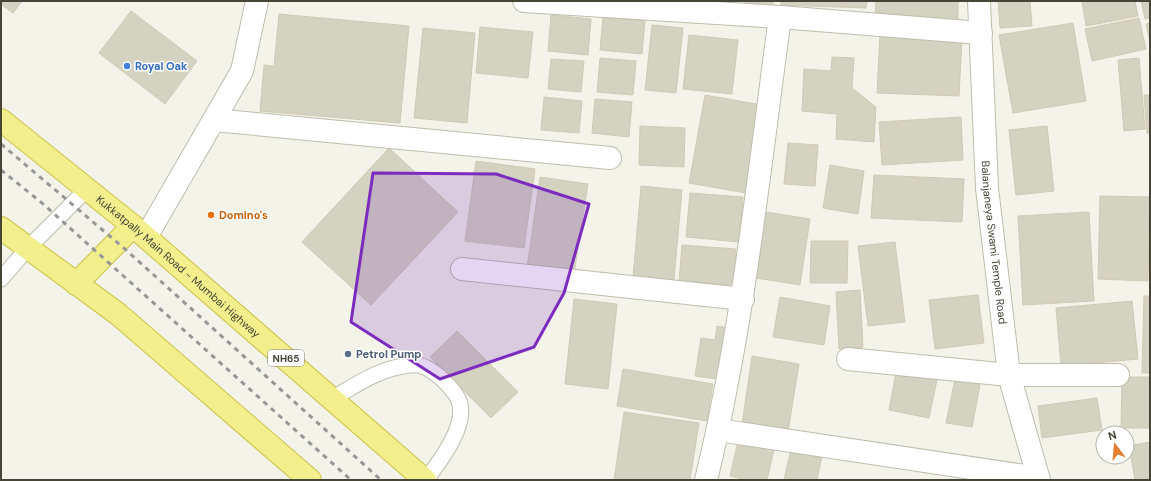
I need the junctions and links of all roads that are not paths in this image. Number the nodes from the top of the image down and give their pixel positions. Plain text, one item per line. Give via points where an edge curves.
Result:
1 (257, 1) edge
2 (524, 1) edge
3 (979, 1) edge
4 (780, 17) junction
5 (980, 33) junction
6 (1, 120) edge
7 (214, 120) junction
8 (610, 158) dead end
9 (87, 188) junction
10 (1, 228) edge
11 (140, 231) junction
12 (27, 249) junction
13 (462, 269) dead end
14 (1, 279) edge
15 (76, 284) junction
16 (742, 298) junction
17 (848, 359) dead end
18 (1009, 375) junction
19 (1118, 375) dead end
20 (332, 399) junction
21 (718, 430) junction
22 (1038, 479) edge
23 (310, 480) edge
24 (426, 480) edge
25 (706, 480) edge

1 - 7 street via 242,71
2 - 4 street
3 - 5 street, Balanjaneya Swami Temple Road
4 - 5 street
4 - 16 street
5 - 18 street, Balanjaneya Swami Temple Road via 987,188
6 - 9 highway, Kukkatpally Main Road - Mumbai Highway / NH65
7 - 8 street
7 - 11 street
9 - 11 highway, Kukkatpally Main Road - Mumbai Highway / NH65
9 - 12 lane
10 - 12 highway
11 - 15 highway
11 - 20 highway, Kukkatpally Main Road - Mumbai Highway / NH65
12 - 14 lane
12 - 15 highway
13 - 16 street
15 - 23 highway via 118,314
16 - 21 street
17 - 18 street
18 - 19 street
18 - 22 street, Balanjaneya Swami Temple Road
20 - 24 highway, Kukkatpally Main Road - Mumbai Highway / NH65
20 - 24 lane via 387,369 412,364 427,367 446,382 459,401 460,419 450,448
21 - 22 street
21 - 25 street

